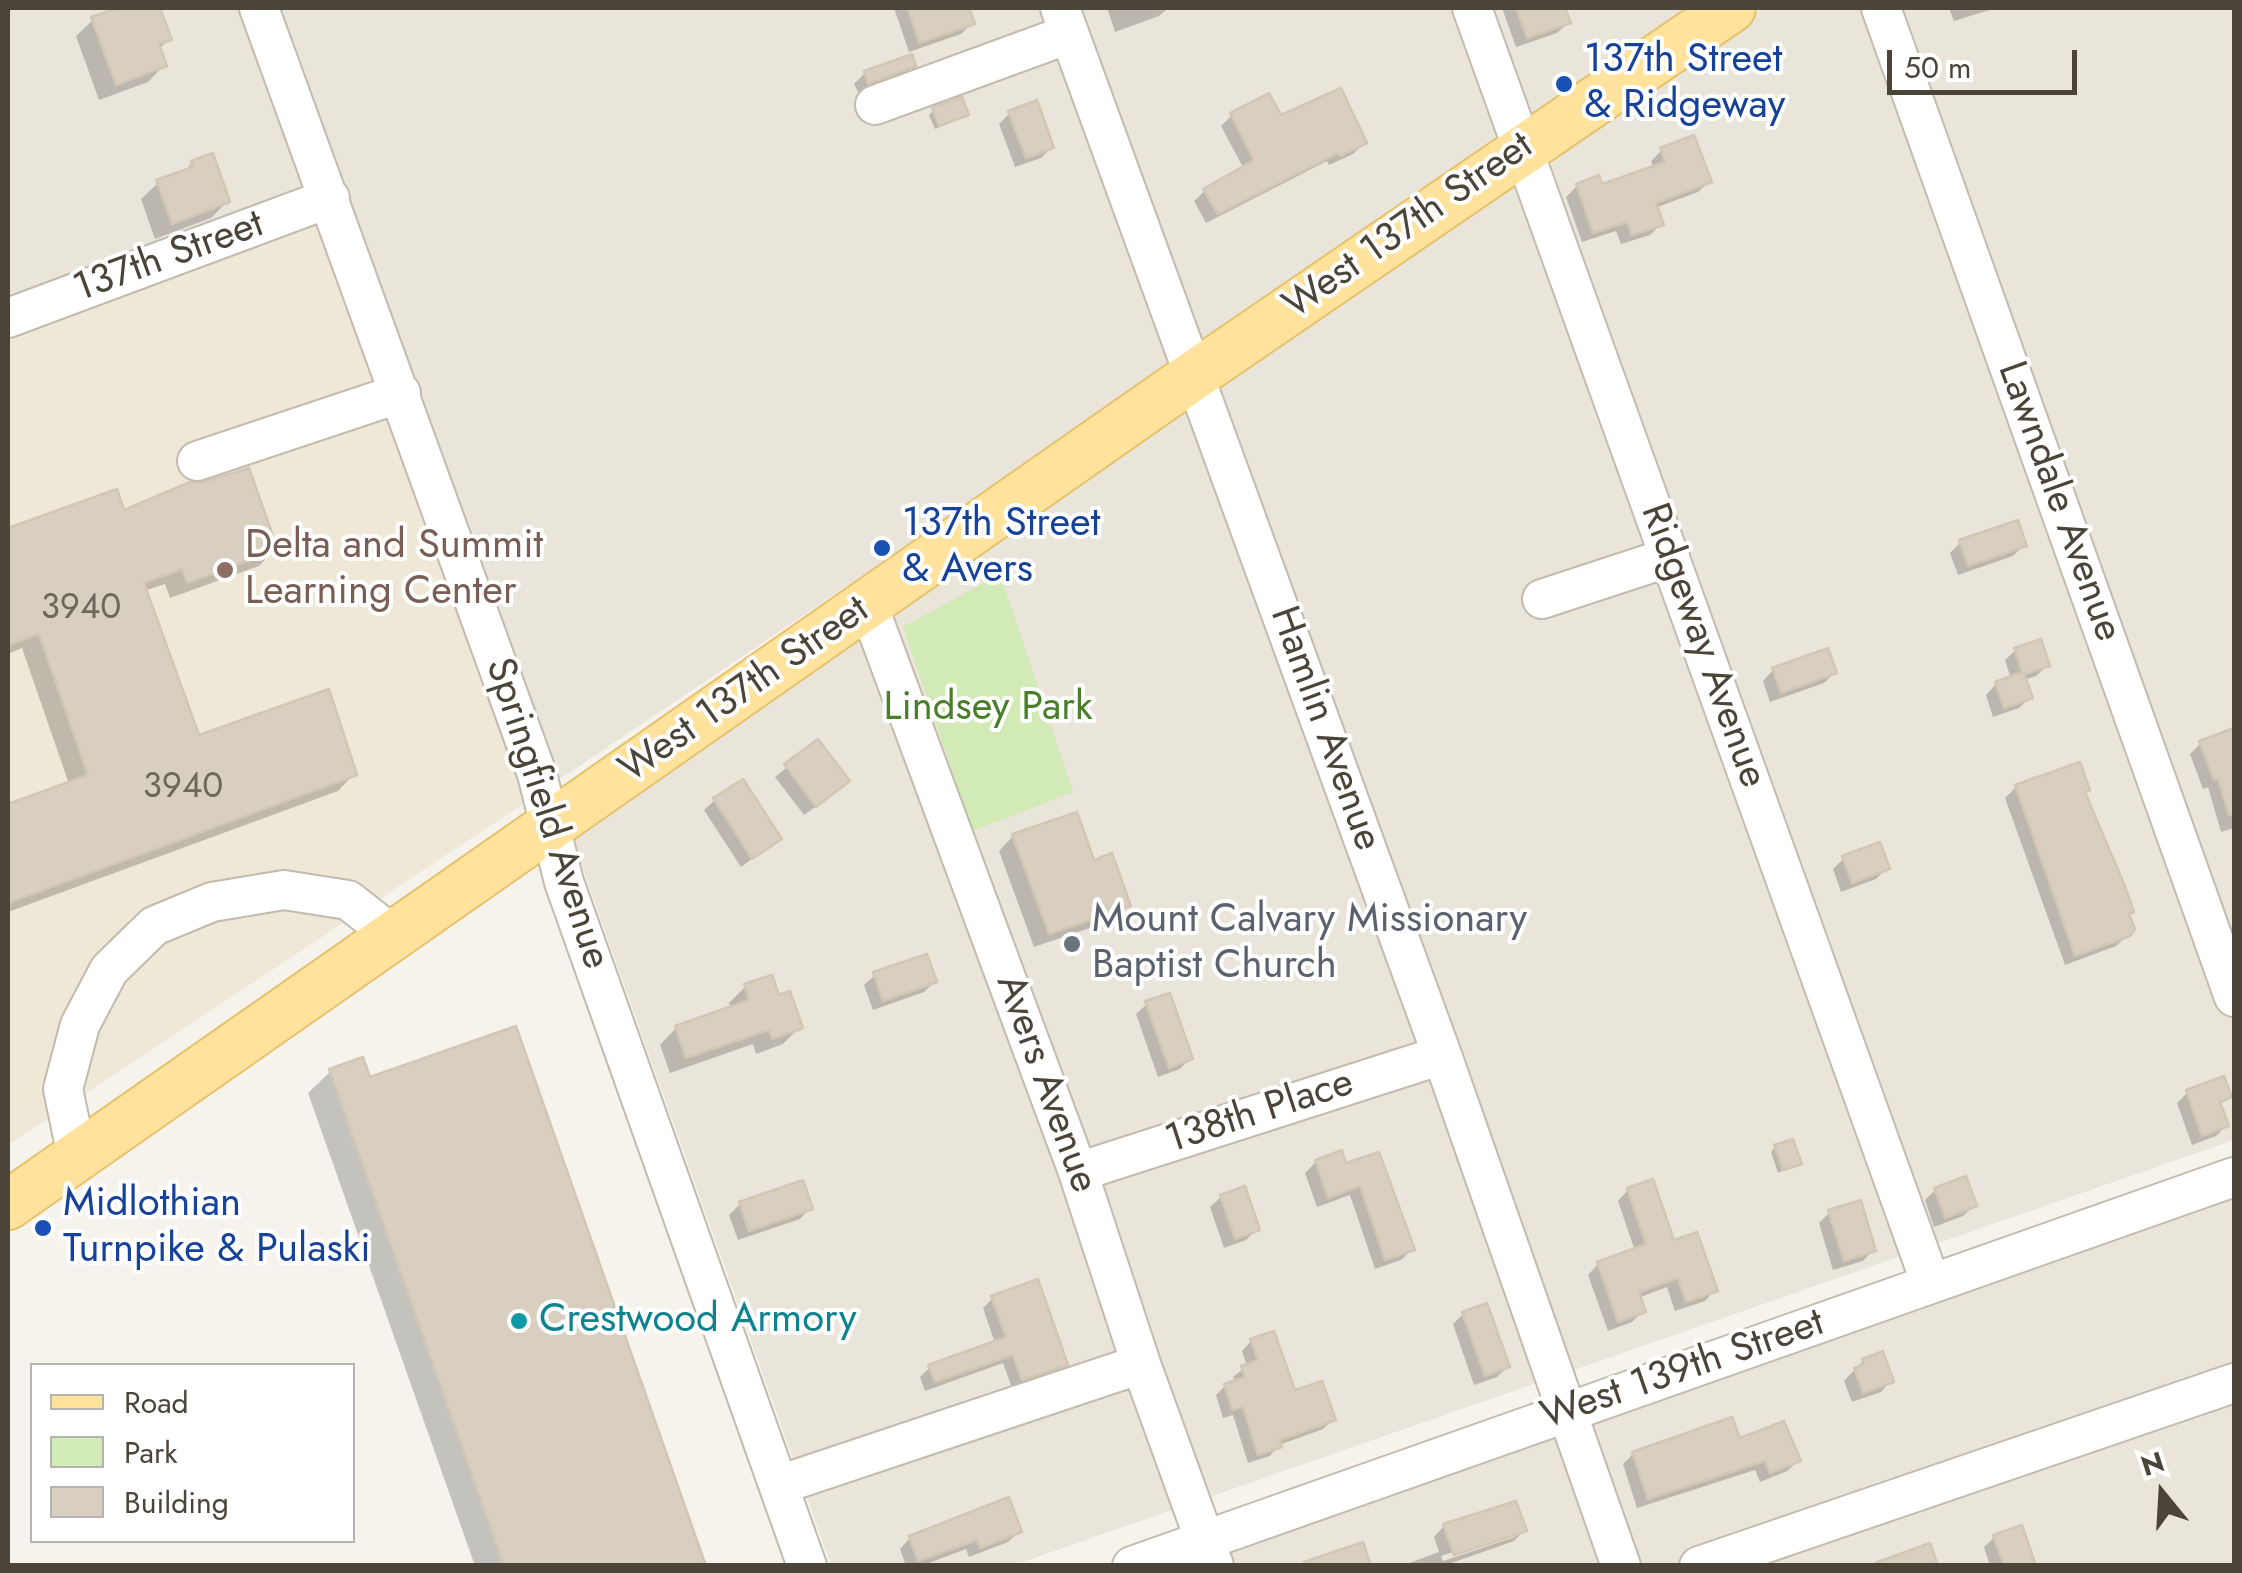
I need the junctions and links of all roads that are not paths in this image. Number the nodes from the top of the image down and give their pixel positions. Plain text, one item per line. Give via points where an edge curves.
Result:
1 (259, 8) edge
2 (1472, 8) edge
3 (1731, 8) edge
4 (1881, 8) edge
5 (1065, 21) edge
6 (875, 106) dead end
7 (1523, 148) junction
8 (330, 198) junction
9 (8, 318) edge
10 (1196, 374) junction
11 (401, 393) junction
12 (197, 461) dead end
13 (1670, 557) junction
14 (1542, 599) dead end
15 (868, 605) junction
16 (550, 827) junction
17 (394, 936) junction
18 (2232, 980) edge
19 (1442, 1055) junction
20 (77, 1156) junction
21 (1078, 1172) junction
22 (2234, 1177) edge
23 (8, 1205) edge
24 (1931, 1284) junction
25 (1141, 1364) junction
26 (2234, 1383) edge
27 (1569, 1412) junction
28 (779, 1485) junction
29 (1209, 1553) edge
30 (807, 1566) edge
31 (1132, 1566) edge
32 (1622, 1566) edge
33 (1699, 1566) edge

1 - 8 street, Springfield Avenue
2 - 7 street, Ridgeway Avenue
3 - 7 main road, West 137th Street
4 - 18 street, Lawndale Avenue
5 - 6 street
5 - 10 street, Hamlin Avenue
7 - 10 main road, West 137th Street
7 - 13 street, Ridgeway Avenue
8 - 9 street, 137th Street
8 - 11 street, Springfield Avenue
10 - 15 main road, West 137th Street
10 - 19 street, Hamlin Avenue
11 - 12 street
11 - 16 street, Springfield Avenue
13 - 14 street
13 - 24 street, Ridgeway Avenue
15 - 16 main road, West 137th Street
15 - 21 street, Avers Avenue
16 - 17 main road, West 137th Street
16 - 28 street, Springfield Avenue
17 - 20 main road, West 137th Street
17 - 20 street via 348,900 284,890 212,902 154,926 109,970 80,1025 63,1089
19 - 21 street, 138th Place
19 - 27 street, Hamlin Avenue
20 - 23 main road, West 137th Street
21 - 25 street, Avers Avenue
22 - 24 street, West 139th Street
24 - 27 street, West 139th Street
25 - 28 street
25 - 29 street, Avers Avenue
26 - 33 street
27 - 29 street, West 139th Street
27 - 32 street, Hamlin Avenue
28 - 30 street, Springfield Avenue
29 - 31 street, West 139th Street

